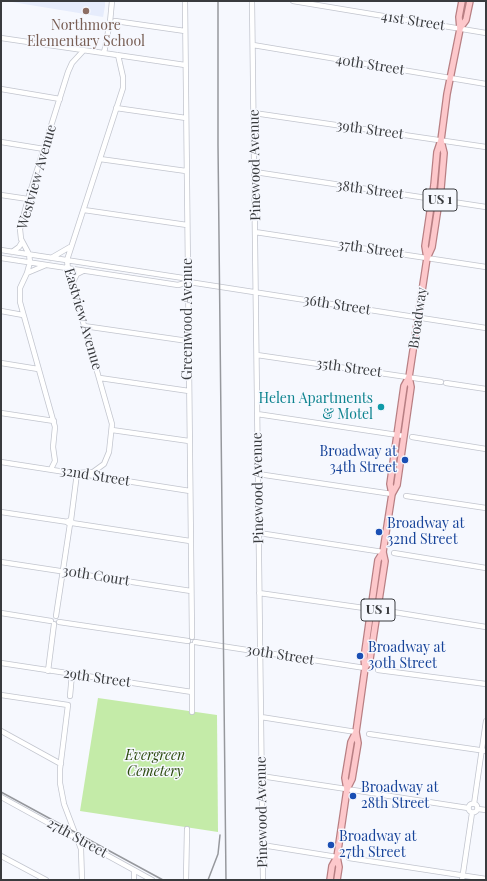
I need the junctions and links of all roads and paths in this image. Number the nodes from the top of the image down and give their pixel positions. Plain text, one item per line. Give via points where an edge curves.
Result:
1 (112, 1) edge
2 (185, 1) edge
3 (252, 1) edge
4 (293, 1) edge
5 (462, 1) edge
6 (470, 1) edge
7 (115, 21) dead end
8 (460, 29) junction
9 (185, 31) junction
10 (486, 33) edge
11 (1, 38) edge
12 (253, 45) junction
13 (84, 50) junction
14 (104, 53) junction
15 (118, 55) junction
16 (185, 65) junction
17 (449, 78) junction
18 (486, 84) edge
19 (1, 89) edge
20 (60, 98) junction
21 (116, 108) junction
22 (254, 113) junction
23 (186, 118) junction
24 (441, 140) junction
25 (1, 142) edge
26 (486, 147) edge
27 (44, 149) junction
28 (100, 159) junction
29 (186, 172) junction
30 (255, 172) junction
31 (1, 195) edge
32 (28, 199) junction
33 (432, 199) junction
34 (440, 200) junction
35 (486, 207) edge
36 (84, 210) junction
37 (187, 225) junction
38 (255, 232) junction
39 (22, 242) junction
40 (72, 246) junction
41 (1, 250) edge
42 (12, 252) junction
43 (29, 254) junction
44 (1, 258) edge
45 (50, 258) junction
46 (427, 258) junction
47 (67, 260) junction
48 (30, 262) junction
49 (46, 265) junction
50 (486, 267) edge
51 (68, 268) junction
52 (83, 271) junction
53 (27, 273) junction
54 (73, 282) junction
55 (189, 282) junction
56 (256, 292) junction
57 (1, 311) edge
58 (23, 314) junction
59 (418, 318) junction
60 (84, 326) junction
61 (486, 328) edge
62 (188, 341) junction
63 (257, 355) junction
64 (1, 363) edge
65 (38, 369) junction
66 (409, 377) junction
67 (100, 378) junction
68 (486, 389) edge
69 (189, 391) junction
70 (1, 412) edge
71 (257, 414) junction
72 (54, 421) junction
73 (112, 430) junction
74 (397, 435) junction
75 (404, 436) junction
76 (412, 438) dead end
77 (189, 441) junction
78 (486, 449) edge
79 (1, 462) edge
80 (51, 469) junction
81 (77, 474) junction
82 (258, 474) junction
83 (190, 491) junction
84 (392, 494) junction
85 (406, 496) dead end
86 (486, 508) edge
87 (1, 512) edge
88 (70, 522) junction
89 (259, 533) junction
90 (190, 541) junction
91 (383, 552) junction
92 (394, 553) dead end
93 (1, 562) edge
94 (486, 568) edge
95 (62, 571) junction
96 (191, 591) junction
97 (259, 593) junction
98 (371, 609) junction
99 (378, 610) junction
100 (387, 612) dead end
101 (1, 613) edge
102 (55, 622) junction
103 (486, 627) edge
104 (192, 641) junction
105 (260, 651) junction
106 (1, 663) edge
107 (365, 668) junction
108 (378, 670) dead end
109 (48, 671) junction
110 (72, 674) junction
111 (485, 686) edge
112 (192, 692) junction
113 (1, 696) edge
114 (70, 696) dead end
115 (192, 712) dead end
116 (261, 717) junction
117 (486, 721) edge
118 (1, 731) edge
119 (356, 732) junction
120 (369, 734) dead end
121 (484, 751) edge
122 (61, 764) junction
123 (262, 776) junction
124 (347, 789) junction
125 (1, 797) edge
126 (474, 804) junction
127 (468, 808) junction
128 (478, 809) junction
129 (486, 810) edge
130 (472, 813) junction
131 (187, 829) dead end
132 (78, 839) junction
133 (262, 845) junction
134 (1, 856) edge
135 (337, 856) junction
136 (349, 858) dead end
137 (134, 870) junction
138 (462, 878) edge
139 (486, 879) edge
140 (46, 880) edge
141 (82, 880) edge
142 (134, 880) edge
143 (152, 880) edge
144 (186, 880) edge
145 (263, 880) edge
146 (330, 880) edge
147 (337, 880) edge

1 - 14 street
2 - 9 street, Greenwood Avenue
3 - 12 street, Pinewood Avenue
4 - 8 street, 41st Street
5 - 8 main road, Broadway / US 1
6 - 8 main road, Broadway / US 1 via 466,20
7 - 9 street
8 - 10 street, 41st Street
8 - 17 main road, Broadway / US 1
9 - 16 street, Greenwood Avenue
11 - 13 street
12 - 17 street, 40th Street
12 - 22 street, Pinewood Avenue
13 - 14 street
13 - 20 street, Westview Avenue via 72,63
14 - 15 street
15 - 16 street
15 - 21 street, Eastview Avenue via 124,80
16 - 23 street, Greenwood Avenue
17 - 18 street, 40th Street
17 - 24 main road, Broadway / US 1
19 - 20 street
20 - 27 street, Westview Avenue
21 - 23 street
21 - 28 street, Eastview Avenue
22 - 24 street, 39th Street
22 - 30 street, Pinewood Avenue
23 - 29 street, Greenwood Avenue
24 - 26 street, 39th Street
24 - 33 main road, Broadway / US 1 via 437,152
24 - 34 main road, Broadway / US 1 via 444,153
25 - 27 street
27 - 32 street, Westview Avenue
28 - 29 street
28 - 36 street, Eastview Avenue
29 - 37 street, Greenwood Avenue
30 - 33 street, 38th Street
30 - 38 street, Pinewood Avenue
31 - 32 street
32 - 39 street, Westview Avenue via 20,229
33 - 34 street, 38th Street
33 - 46 main road, Broadway / US 1 via 425,246
34 - 35 street, 38th Street
34 - 46 main road, Broadway / US 1 via 432,247
36 - 37 street
36 - 40 street, Eastview Avenue
37 - 55 street, Greenwood Avenue
38 - 46 street, 37th Street
38 - 56 street, Pinewood Avenue
39 - 42 street
39 - 43 street, Westview Avenue
40 - 45 street
40 - 47 street, Eastview Avenue
41 - 42 street, 36th Street
42 - 43 street, 36th Street
43 - 45 street, 36th Street
43 - 48 street, Westview Avenue
44 - 48 street, 36th Street
45 - 47 street, 36th Street
46 - 50 street, 37th Street
46 - 59 main road, Broadway / US 1
47 - 51 street, Eastview Avenue
47 - 55 street, 36th Street via 183,278
48 - 49 street, 36th Street
48 - 53 street, Westview Avenue
49 - 51 street, 36th Street
49 - 53 street
51 - 52 street, 36th Street
51 - 54 street, Eastview Avenue
52 - 54 street via 77,274
52 - 55 street, 36th Street via 178,285
53 - 58 street, Westview Avenue via 19,295
54 - 60 street, Eastview Avenue
55 - 56 street, 36th Street
55 - 62 street, Greenwood Avenue
56 - 59 street, 36th Street
56 - 63 street, Pinewood Avenue
57 - 58 street
58 - 65 street, Westview Avenue
59 - 61 street, 36th Street
59 - 66 main road, Broadway / US 1
60 - 62 street
60 - 67 street, Eastview Avenue
62 - 69 street, Greenwood Avenue
63 - 66 street, 35th Street
63 - 71 street, Pinewood Avenue
64 - 65 street
65 - 72 street, Westview Avenue
66 - 68 street, 35th Street
66 - 74 main road, Broadway / US 1 via 404,386
66 - 75 main road, Broadway / US 1 via 411,387
67 - 69 street
67 - 73 street, Eastview Avenue
69 - 77 street, Greenwood Avenue
70 - 72 street
71 - 74 street
71 - 82 street, Pinewood Avenue
72 - 80 street, Westview Avenue via 55,461
73 - 77 street
73 - 81 street, Eastview Avenue via 108,456 104,464 93,472
74 - 75 street
74 - 84 main road, Broadway / US 1 via 390,484
75 - 84 main road, Broadway / US 1 via 397,485
76 - 78 street
77 - 83 street, Greenwood Avenue
79 - 80 street, 32nd Street
80 - 81 street, 32nd Street
81 - 83 street, 32nd Street
81 - 88 street
82 - 84 street
82 - 89 street, Pinewood Avenue
83 - 90 street, Greenwood Avenue
84 - 91 main road, Broadway / US 1
85 - 86 street
87 - 88 street
88 - 90 street
88 - 95 street
89 - 91 street
89 - 97 street, Pinewood Avenue
90 - 96 street, Greenwood Avenue
91 - 98 main road, Broadway / US 1 via 378,560
91 - 99 main road, Broadway / US 1 via 385,561
92 - 94 street
93 - 95 street, 30th Court
95 - 96 street, 30th Court
95 - 102 street via 56,616 59,619
96 - 104 street, Greenwood Avenue
97 - 98 street
97 - 105 street, Pinewood Avenue
98 - 99 street
98 - 107 main road, Broadway / US 1 via 364,658
99 - 107 main road, Broadway / US 1 via 370,659
100 - 103 street
101 - 102 street, 30th Street
102 - 104 street, 30th Street
102 - 109 street
104 - 105 street, 30th Street
104 - 112 street, Greenwood Avenue
105 - 107 street, 30th Street
105 - 116 street, Pinewood Avenue
106 - 109 street, 29th Street
107 - 119 main road, Broadway / US 1
108 - 111 street
109 - 110 street, 29th Street
110 - 112 street, 29th Street
110 - 114 street
112 - 115 street, Greenwood Avenue
113 - 122 street via 68,705
116 - 119 street
116 - 123 street, Pinewood Avenue
117 - 121 street
118 - 122 street
119 - 124 main road, Broadway / US 1 via 351,742 345,778
120 - 121 street
121 - 126 street
122 - 132 street via 62,794
123 - 124 street
123 - 133 street, Pinewood Avenue
124 - 127 street
124 - 135 main road, Broadway / US 1
125 - 132 street, 27th Street
126 - 127 street
126 - 128 street
127 - 130 street
128 - 129 street
128 - 130 street
130 - 138 street
131 - 144 street
132 - 137 street, 27th Street
132 - 141 street via 81,849
133 - 135 street
133 - 145 street, Pinewood Avenue
134 - 140 street
135 - 146 main road, Broadway / US 1
135 - 147 main road, Broadway / US 1
136 - 138 street
137 - 142 street
137 - 143 street, 27th Street
138 - 139 street

